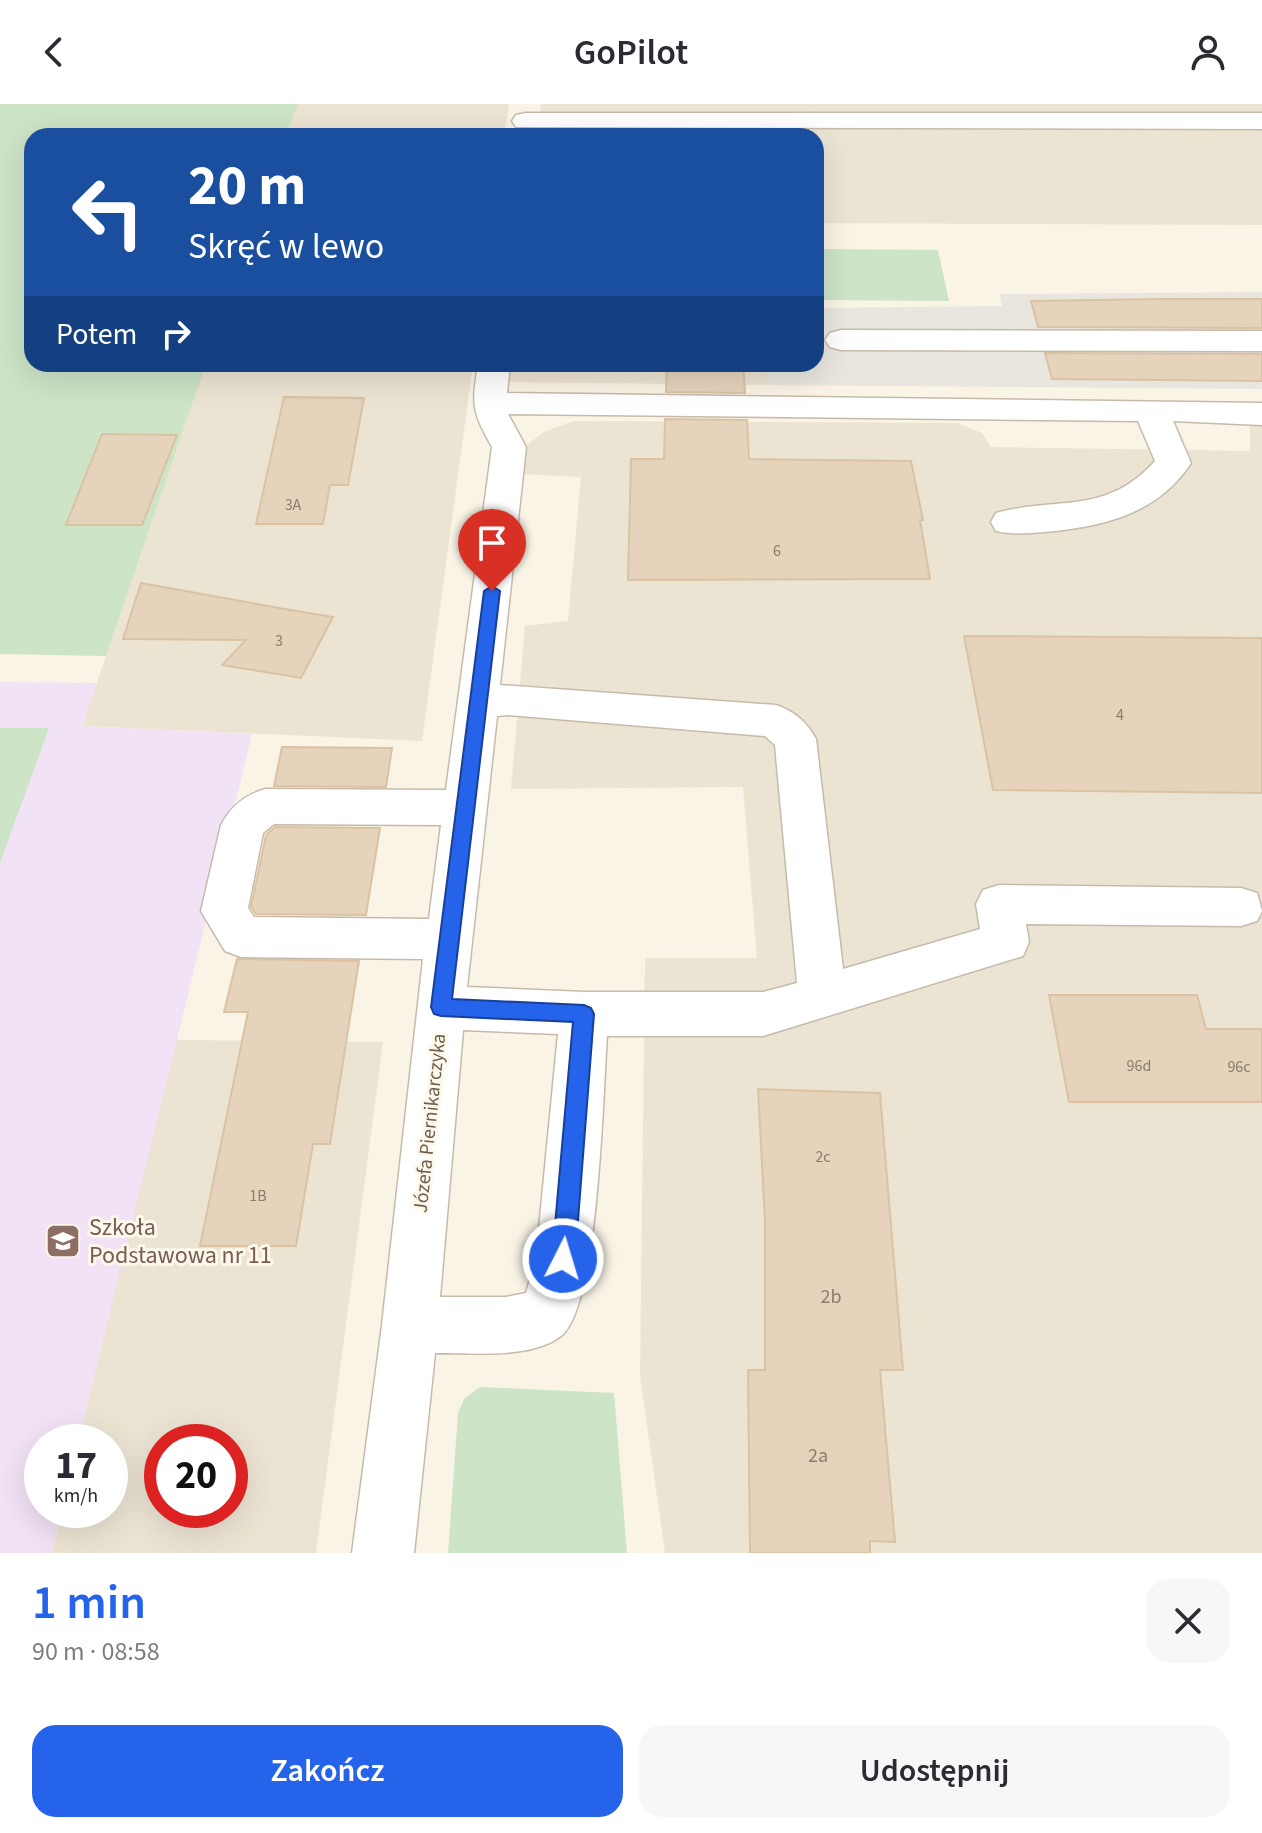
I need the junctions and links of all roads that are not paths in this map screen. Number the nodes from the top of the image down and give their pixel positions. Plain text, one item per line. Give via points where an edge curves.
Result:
1 (526, 120) edge
2 (1262, 121) edge
3 (841, 340) dead end
4 (1262, 341) edge
5 (1016, 375) junction
6 (492, 384) edge
7 (1151, 410) junction
8 (1262, 414) edge
9 (1009, 522) dead end
10 (480, 701) junction
11 (467, 807) junction
12 (1241, 907) dead end
13 (450, 939) junction
14 (822, 995) junction
15 (441, 1007) junction
16 (584, 1014) junction
17 (410, 1325) junction
18 (383, 1553) edge

1 - 2 street
3 - 5 street
4 - 5 street
5 - 6 street
5 - 7 street
6 - 10 street, Józefa Piernikarczyka via 491,414 509,447
7 - 8 street
7 - 9 street via 1173,463 1158,484 1138,498 1083,516
10 - 11 street, Józefa Piernikarczyka
10 - 14 street via 776,721 784,726 795,739
11 - 13 street, Józefa Piernikarczyka
11 - 13 street via 265,806 243,825 224,911 241,937
12 - 14 street via 999,904 1006,942
13 - 15 street, Józefa Piernikarczyka
14 - 16 street via 763,1014
15 - 16 street
15 - 17 street, Józefa Piernikarczyka
16 - 17 street via 563,1259 549,1309 540,1318 506,1325
17 - 18 street, Józefa Piernikarczyka

